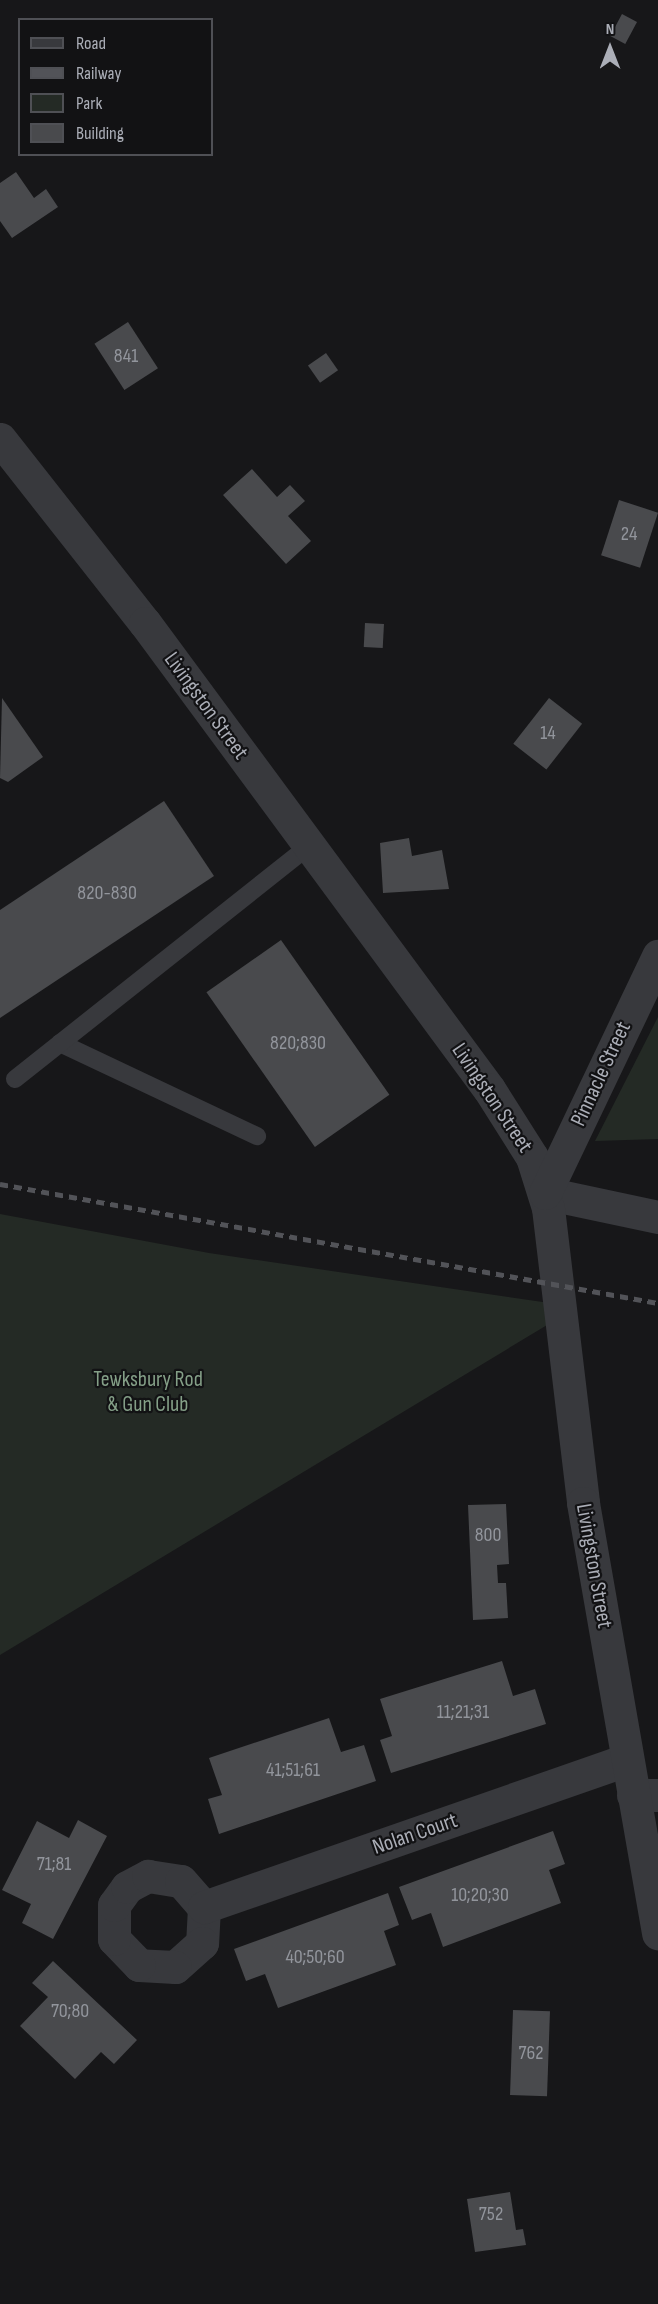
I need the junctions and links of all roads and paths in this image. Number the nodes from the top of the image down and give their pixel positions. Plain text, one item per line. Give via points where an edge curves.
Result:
1 (0, 439) edge
2 (309, 846) junction
3 (658, 956) edge
4 (60, 1043) junction
5 (15, 1079) dead end
6 (257, 1136) dead end
7 (544, 1193) junction
8 (658, 1217) edge
9 (627, 1760) junction
10 (646, 1795) edge
11 (204, 1907) dead end
12 (658, 1934) edge

1 - 2 street, Livingston Street
2 - 4 lane
2 - 7 street, Livingston Street via 508,1117 532,1157
3 - 7 street, Pinnacle Street
4 - 5 lane
4 - 6 lane
7 - 8 street
7 - 9 street, Livingston Street via 566,1387
9 - 10 street, Livingston Street
9 - 11 street, Nolan Court
10 - 12 street, Livingston Street

